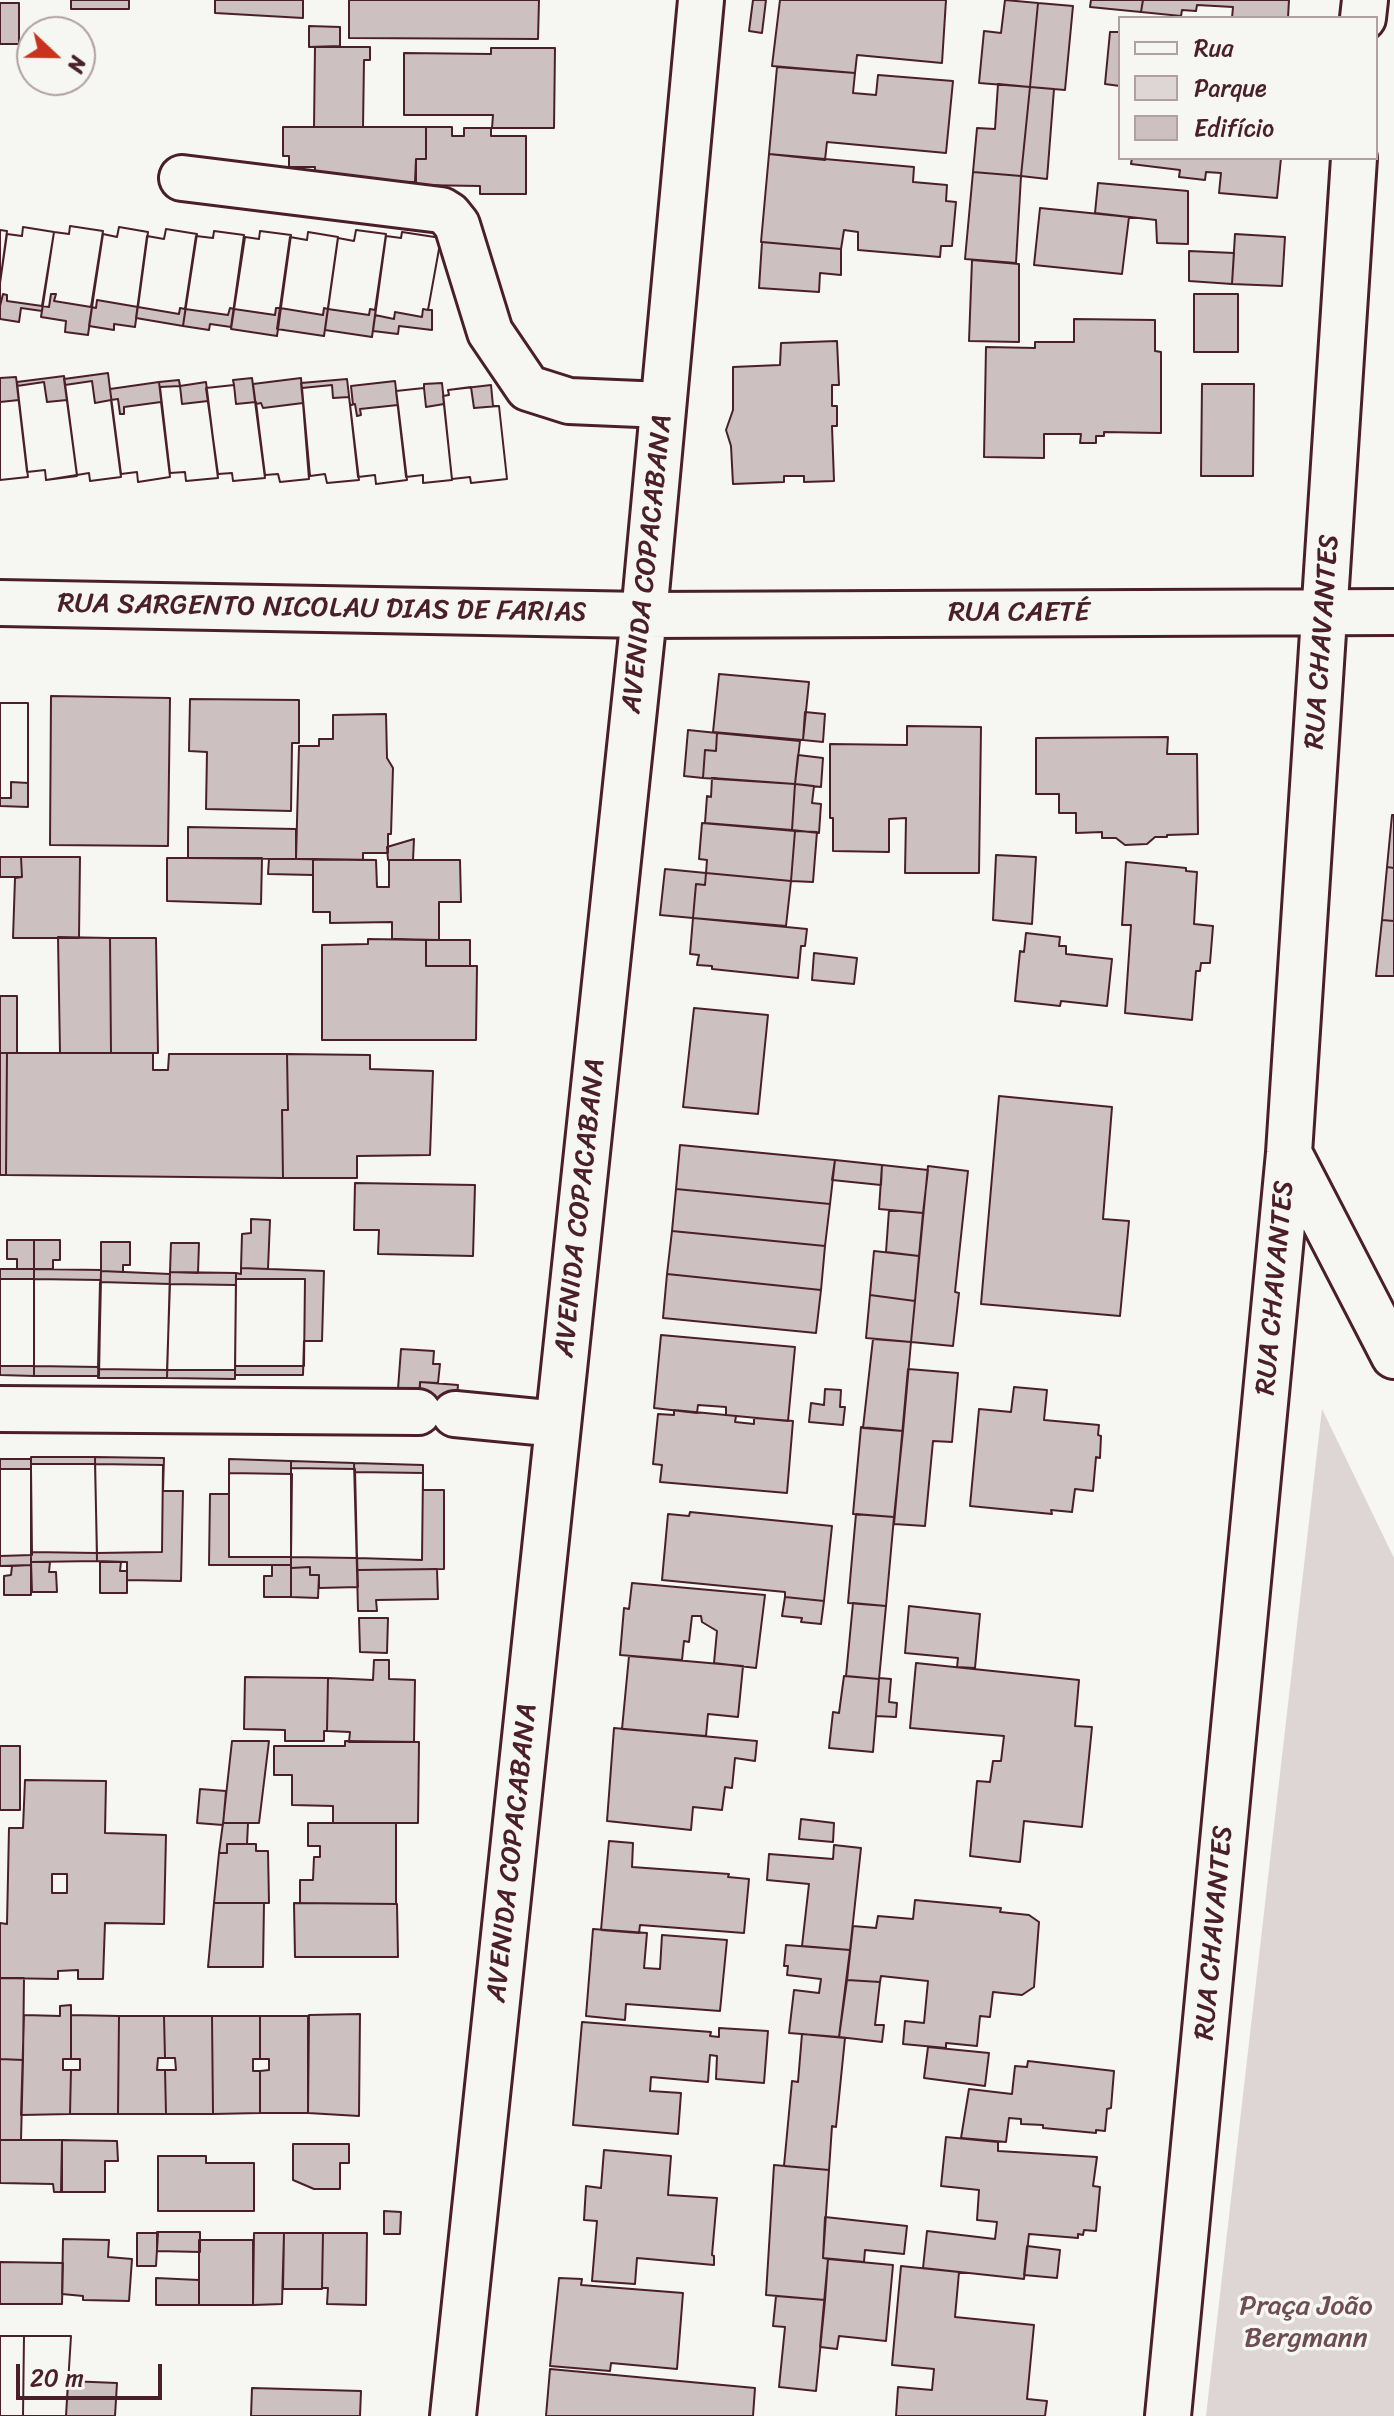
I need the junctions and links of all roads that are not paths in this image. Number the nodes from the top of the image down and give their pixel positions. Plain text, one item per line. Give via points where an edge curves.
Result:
1 (701, 0) edge
2 (1354, 160) edge
3 (182, 178) dead end
4 (663, 405) junction
5 (0, 603) edge
6 (1325, 611) junction
7 (1394, 612) edge
8 (644, 615) junction
9 (1289, 1153) junction
10 (1394, 1356) edge
11 (0, 1409) edge
12 (558, 1424) junction
13 (453, 2416) edge
14 (1168, 2416) edge

1 - 4 street, AVENIDA COPACABANA
2 - 6 street, RUA CHAVANTES
3 - 4 street via 441,210 457,225 490,332 528,388 569,401
4 - 8 street, AVENIDA COPACABANA
5 - 8 street, RUA SARGENTO NICOLAU DIAS DE FARIAS
6 - 7 street, RUA CAETÉ
6 - 8 street, RUA CAETÉ
6 - 9 street, RUA CHAVANTES
8 - 12 street, AVENIDA COPACABANA
9 - 10 street
9 - 14 street, RUA CHAVANTES
11 - 12 street via 436,1413
12 - 13 street, AVENIDA COPACABANA

